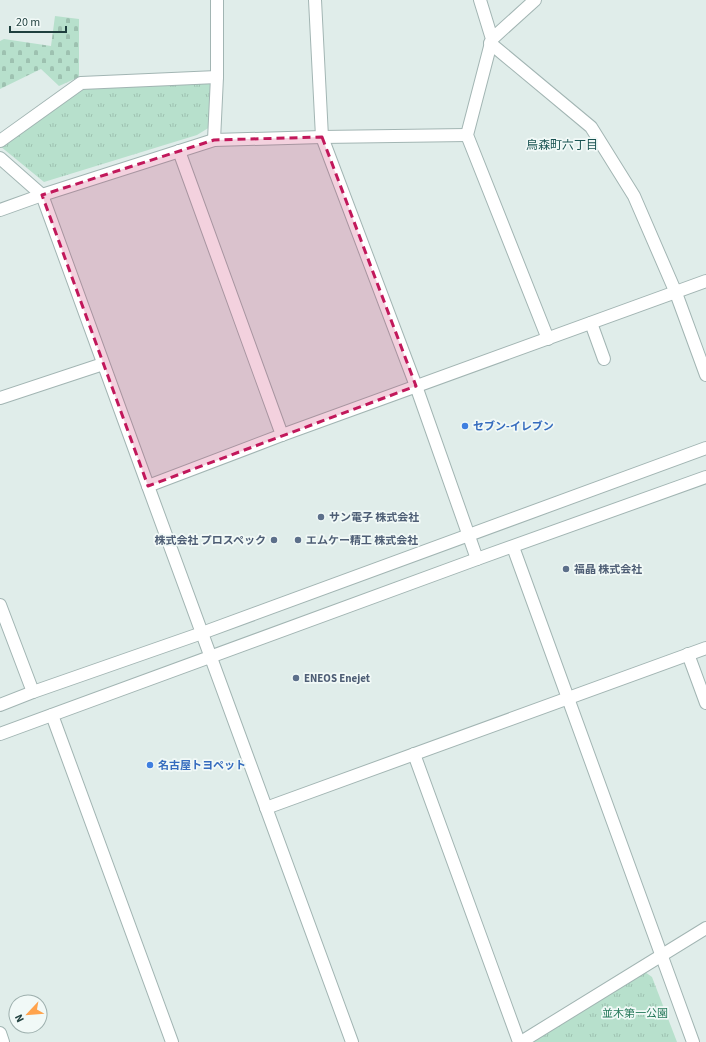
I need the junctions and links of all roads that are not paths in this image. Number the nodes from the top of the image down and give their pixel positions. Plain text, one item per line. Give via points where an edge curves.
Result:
1 (217, 0) edge
2 (315, 0) edge
3 (480, 0) edge
4 (535, 0) edge
5 (491, 41) junction
6 (217, 77) junction
7 (467, 135) junction
8 (322, 137) junction
9 (214, 140) junction
10 (0, 141) edge
11 (179, 151) junction
12 (0, 158) edge
13 (42, 195) junction
14 (0, 210) edge
15 (706, 281) edge
16 (676, 293) junction
17 (591, 323) junction
18 (548, 338) junction
19 (604, 359) dead end
20 (103, 364) junction
21 (706, 375) edge
22 (416, 386) junction
23 (0, 398) edge
24 (282, 435) junction
25 (706, 448) edge
26 (706, 477) edge
27 (148, 486) junction
28 (468, 536) junction
29 (513, 547) junction
30 (477, 559) junction
31 (0, 605) edge
32 (202, 633) junction
33 (706, 648) edge
34 (688, 654) junction
35 (211, 657) junction
36 (32, 692) junction
37 (568, 698) junction
38 (706, 703) edge
39 (0, 705) edge
40 (52, 715) junction
41 (0, 734) edge
42 (414, 754) junction
43 (266, 808) junction
44 (706, 928) edge
45 (661, 955) junction
46 (0, 1033) edge
47 (4, 1042) edge
48 (172, 1042) edge
49 (352, 1042) edge
50 (520, 1042) edge
51 (693, 1042) edge

1 - 6 street
2 - 8 street
3 - 5 street
4 - 5 street
5 - 7 street
5 - 16 street via 591,127 634,196
6 - 9 street
6 - 10 street via 81,82
7 - 8 street
7 - 18 street
8 - 9 street
8 - 22 street
9 - 11 street
11 - 13 street
11 - 24 street
12 - 13 street
13 - 14 street
13 - 20 street
15 - 16 street
16 - 17 street
16 - 21 street
17 - 18 street
17 - 19 street
18 - 22 street
20 - 23 street
20 - 27 street
22 - 24 street
22 - 28 street
24 - 27 street
25 - 28 street
26 - 29 street
27 - 32 street
28 - 30 street
28 - 32 street
29 - 30 street
29 - 37 street
30 - 35 street
31 - 36 street
32 - 35 street
32 - 36 street
33 - 34 street
34 - 37 street
34 - 38 street
35 - 40 street
35 - 43 street
36 - 39 street
37 - 42 street
37 - 45 street
40 - 41 street
40 - 48 street
42 - 43 street
42 - 50 street
43 - 49 street
44 - 45 street
45 - 50 street
45 - 51 street
46 - 47 street

